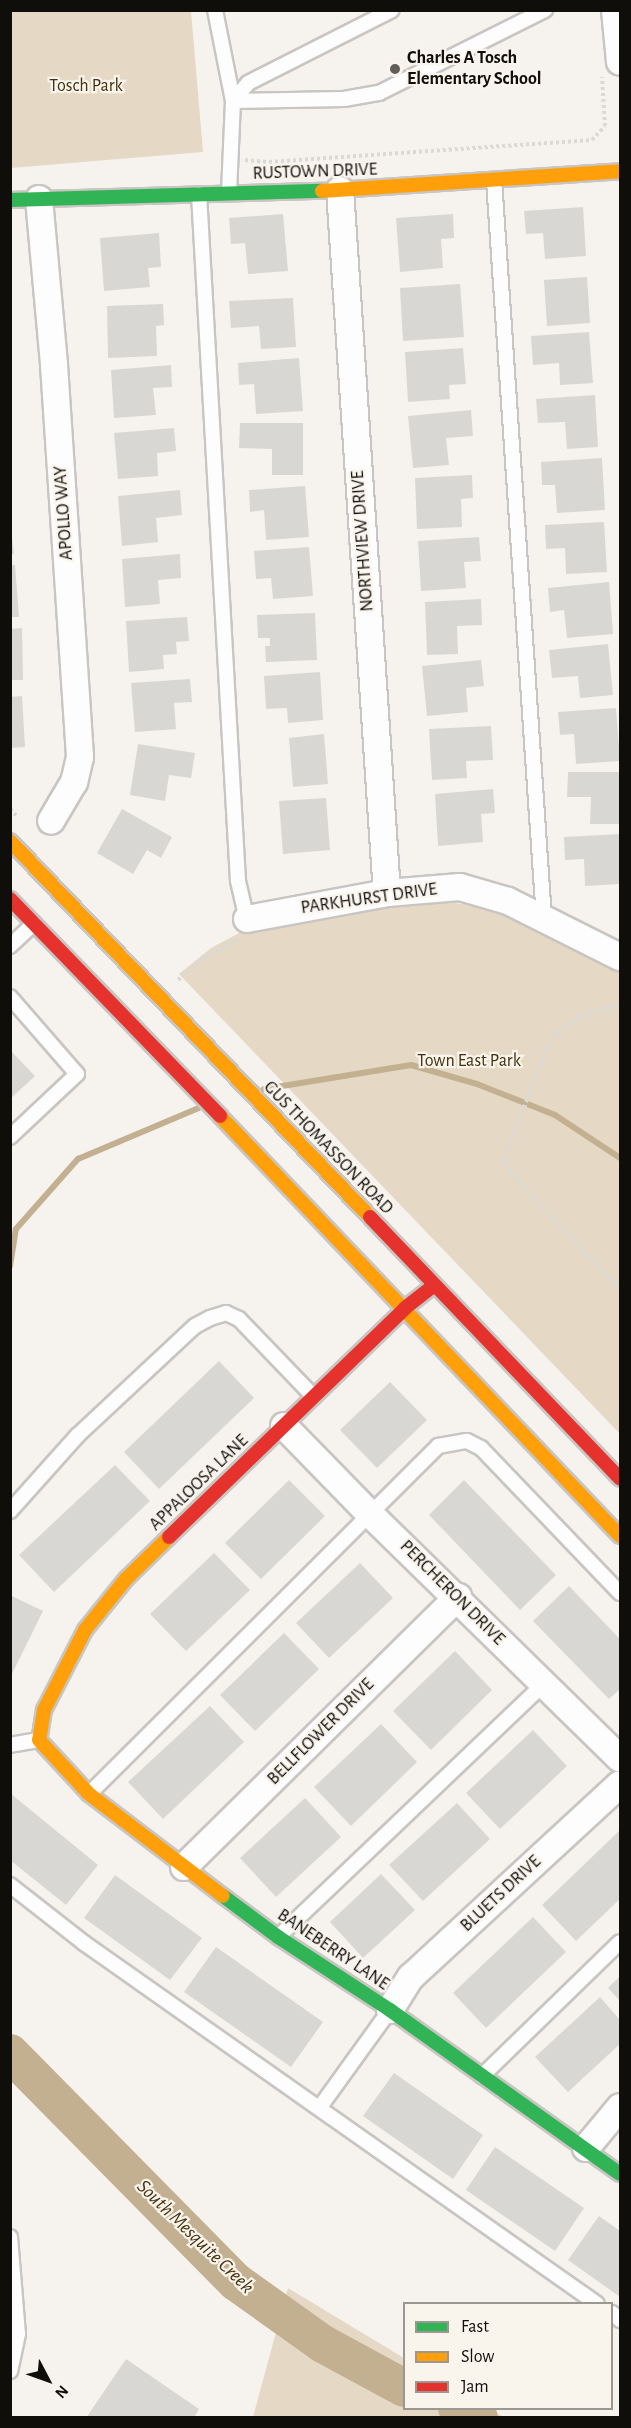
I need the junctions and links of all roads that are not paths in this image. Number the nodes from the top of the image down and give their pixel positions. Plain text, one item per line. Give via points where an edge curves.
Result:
1 (215, 10) edge
2 (392, 10) edge
3 (546, 10) edge
4 (615, 10) edge
5 (611, 65) edge
6 (233, 101) junction
7 (621, 171) edge
8 (494, 180) junction
9 (340, 190) junction
10 (229, 193) junction
11 (200, 194) junction
12 (39, 199) junction
13 (10, 200) edge
14 (51, 821) dead end
15 (10, 841) edge
16 (387, 893) junction
17 (10, 899) edge
18 (544, 919) junction
19 (34, 924) junction
20 (245, 928) joint
21 (10, 946) edge
22 (621, 957) edge
23 (10, 997) edge
24 (10, 1137) edge
25 (433, 1286) junction
26 (405, 1308) junction
27 (314, 1397) junction
28 (284, 1426) junction
29 (621, 1479) edge
30 (10, 1511) edge
31 (369, 1513) junction
32 (621, 1536) edge
33 (621, 1593) edge
34 (458, 1597) junction
35 (543, 1685) junction
36 (39, 1740) junction
37 (10, 1745) edge
38 (620, 1757) edge
39 (621, 1784) edge
40 (89, 1794) junction
41 (184, 1867) junction
42 (10, 1885) edge
43 (278, 1937) junction
44 (621, 1942) edge
45 (390, 2010) junction
46 (481, 2077) junction
47 (320, 2107) junction
48 (621, 2107) edge
49 (586, 2148) junction
50 (621, 2174) edge
51 (10, 2237) edge
52 (594, 2302) edge
53 (10, 2371) edge

1 - 6 lane
2 - 6 lane via 249,83
3 - 6 lane via 379,93 344,99
4 - 5 street
6 - 10 lane
7 - 8 street, RUSTOWN DRIVE
8 - 9 street, RUSTOWN DRIVE
8 - 18 lane
9 - 10 street, RUSTOWN DRIVE
9 - 16 street, NORTHVIEW DRIVE
10 - 11 street, RUSTOWN DRIVE
11 - 12 street, RUSTOWN DRIVE
11 - 20 lane via 238,881
12 - 13 street, RUSTOWN DRIVE
12 - 14 street, APOLLO WAY via 80,757 74,782
15 - 25 street, GUS THOMASSON ROAD
16 - 18 street, PARKHURST DRIVE via 460,887 508,901
16 - 20 street, PARKHURST DRIVE
17 - 19 street
18 - 22 street, PARKHURST DRIVE
19 - 21 lane
19 - 26 street
23 - 24 lane via 77,1074
25 - 26 street, APPALOOSA LANE
25 - 29 street, GUS THOMASSON ROAD
26 - 27 street, APPALOOSA LANE
26 - 32 street
27 - 28 street, APPALOOSA LANE
27 - 30 lane via 239,1318 226,1313 210,1318 195,1326 77,1436
28 - 31 street, PERCHERON DRIVE
28 - 36 street, APPALOOSA LANE via 126,1579 85,1630 44,1710
31 - 33 lane via 438,1446 467,1441 481,1448
31 - 34 street, PERCHERON DRIVE
31 - 40 lane
34 - 35 street, PERCHERON DRIVE
34 - 41 street, BELLFLOWER DRIVE
35 - 38 street, PERCHERON DRIVE
35 - 43 lane
36 - 37 lane
36 - 40 street, BANEBERRY LANE
39 - 45 street, BLUETS DRIVE via 411,1977
40 - 41 street, BANEBERRY LANE
41 - 43 street, BANEBERRY LANE
42 - 47 lane via 84,1943
43 - 45 street, BANEBERRY LANE
44 - 46 lane
45 - 46 street, BANEBERRY LANE
45 - 47 lane
46 - 49 street, BANEBERRY LANE
47 - 52 lane
48 - 49 street
49 - 50 street, BANEBERRY LANE
51 - 53 lane via 18,2334

